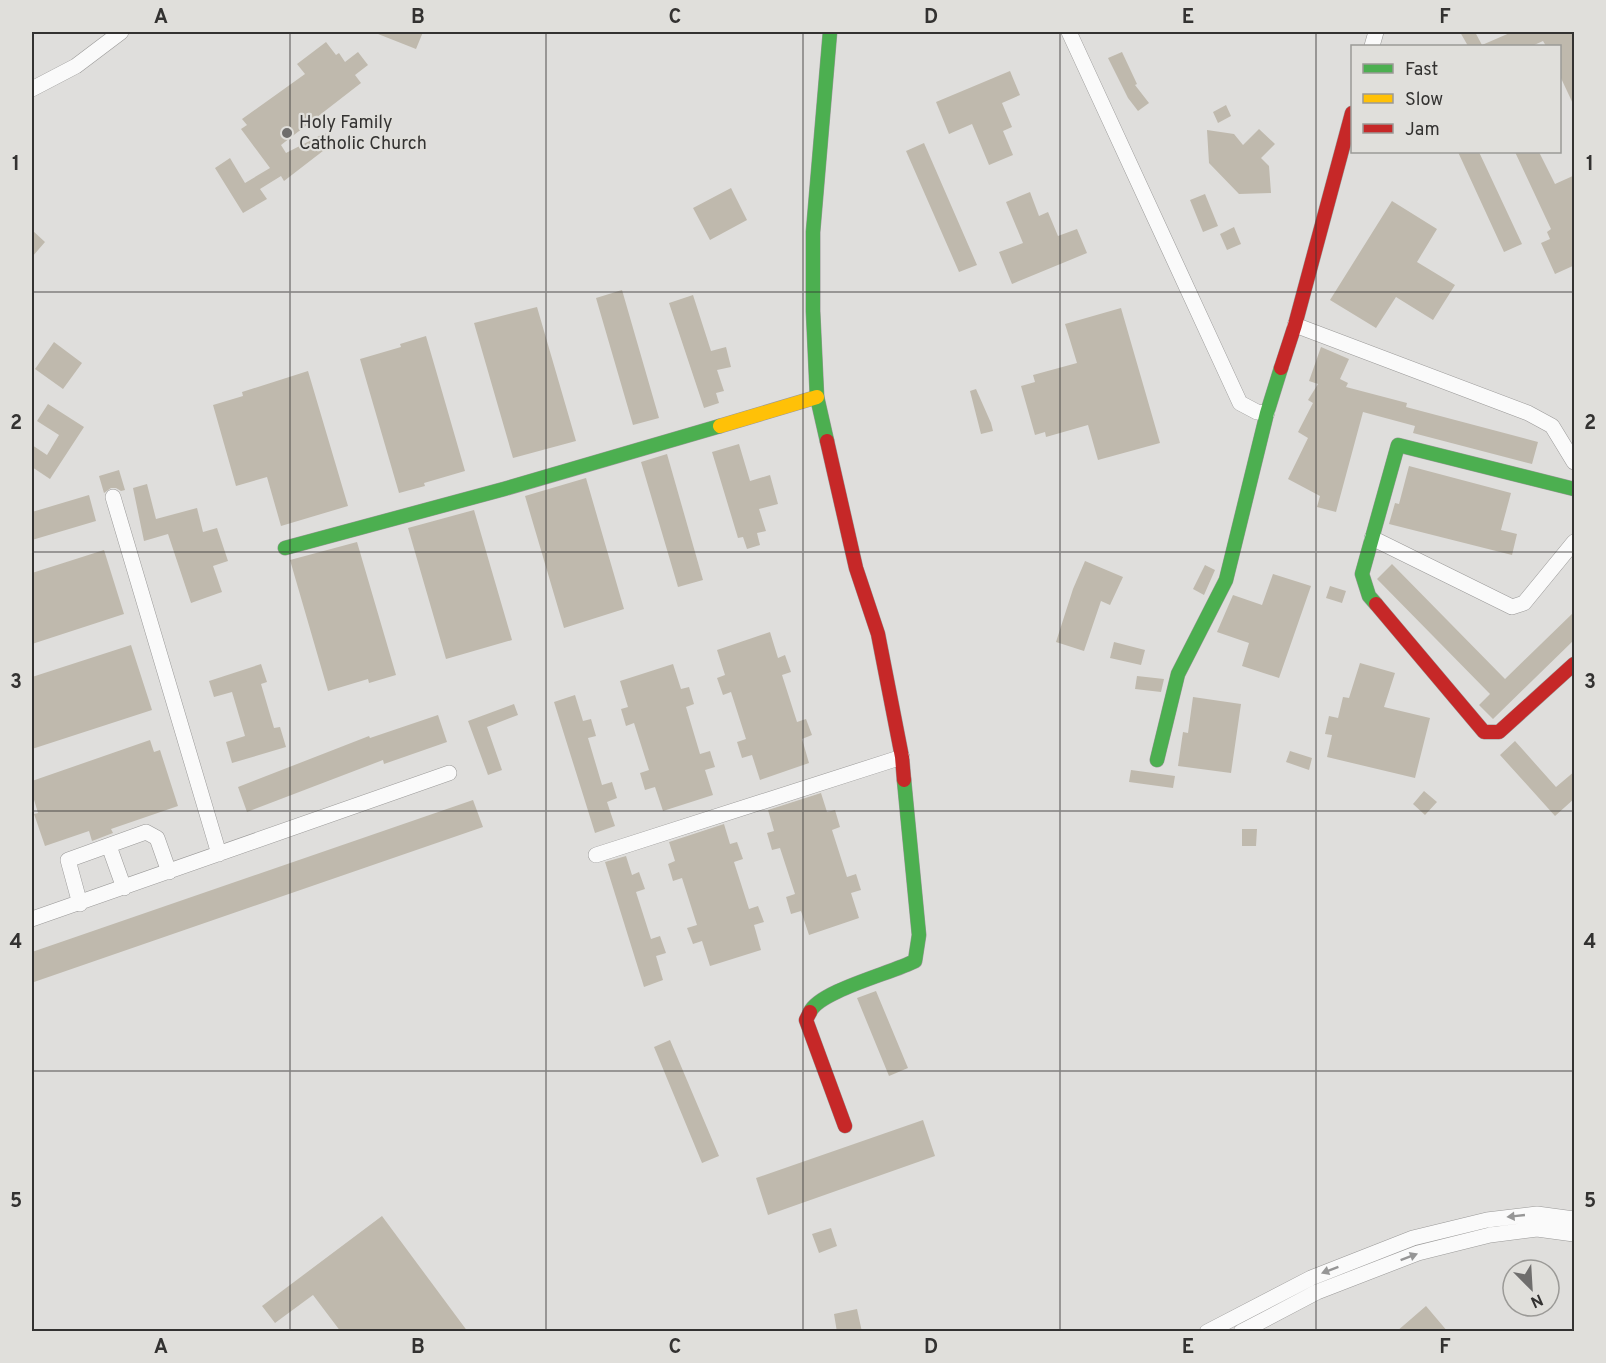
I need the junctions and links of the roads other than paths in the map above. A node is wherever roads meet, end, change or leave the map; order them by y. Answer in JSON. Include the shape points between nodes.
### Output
{"nodes":[{"id":1,"x":121,"y":32,"type":"edge"},
{"id":2,"x":830,"y":32,"type":"edge"},
{"id":3,"x":1070,"y":32,"type":"edge"},
{"id":4,"x":32,"y":89,"type":"edge"},
{"id":5,"x":1351,"y":120,"type":"edge"},
{"id":6,"x":1295,"y":325,"type":"junction"},
{"id":7,"x":817,"y":397,"type":"junction"},
{"id":8,"x":1268,"y":413,"type":"junction"},
{"id":9,"x":1575,"y":462,"type":"edge"},
{"id":10,"x":1575,"y":489,"type":"edge"},
{"id":11,"x":113,"y":497,"type":"dead end"},
{"id":12,"x":1372,"y":538,"type":"junction"},
{"id":13,"x":1575,"y":542,"type":"edge"},
{"id":14,"x":285,"y":548,"type":"dead end"},
{"id":15,"x":1575,"y":664,"type":"edge"},
{"id":16,"x":902,"y":757,"type":"junction"},
{"id":17,"x":1157,"y":760,"type":"dead end"},
{"id":18,"x":449,"y":773,"type":"dead end"},
{"id":19,"x":109,"y":846,"type":"junction"},
{"id":20,"x":219,"y":854,"type":"junction"},
{"id":21,"x":596,"y":855,"type":"dead end"},
{"id":22,"x":169,"y":872,"type":"junction"},
{"id":23,"x":124,"y":888,"type":"junction"},
{"id":24,"x":80,"y":904,"type":"junction"},
{"id":25,"x":32,"y":919,"type":"edge"},
{"id":26,"x":845,"y":1126,"type":"dead end"},
{"id":27,"x":1575,"y":1219,"type":"edge"},
{"id":28,"x":1575,"y":1234,"type":"edge"},
{"id":29,"x":1207,"y":1332,"type":"edge"},
{"id":30,"x":1241,"y":1332,"type":"edge"}],
"edges":[{"from":1,"to":4,"type":"street","via":[[76,66]]},
{"from":2,"to":7,"type":"street","via":[[813,232]]},
{"from":3,"to":8,"type":"street","via":[[1240,403]]},
{"from":5,"to":6,"type":"street"},
{"from":6,"to":8,"type":"street"},
{"from":6,"to":9,"type":"street","via":[[1528,413],[1552,426]]},
{"from":7,"to":14,"type":"street","via":[[504,489]]},
{"from":7,"to":16,"type":"street","via":[[856,568],[878,634]]},
{"from":8,"to":17,"type":"street","via":[[1226,580],[1178,674]]},
{"from":10,"to":12,"type":"street","via":[[1398,445]]},
{"from":11,"to":20,"type":"street"},
{"from":12,"to":13,"type":"street","via":[[1512,607],[1524,603]]},
{"from":12,"to":15,"type":"street","via":[[1362,574],[1369,596],[1484,732],[1499,732]]},
{"from":16,"to":21,"type":"street"},
{"from":16,"to":26,"type":"street","via":[[919,935],[915,961],[829,994],[812,1006],[807,1020]]},
{"from":18,"to":20,"type":"street"},
{"from":19,"to":22,"type":"street","via":[[146,832],[157,838]]},
{"from":19,"to":23,"type":"street"},
{"from":19,"to":24,"type":"street","via":[[68,860]]},
{"from":20,"to":22,"type":"street"},
{"from":22,"to":23,"type":"street"},
{"from":23,"to":24,"type":"street"},
{"from":24,"to":25,"type":"street"},
{"from":27,"to":29,"type":"street","one_way":true,"via":[[1537,1214],[1487,1220],[1413,1239],[1311,1278]]},
{"from":30,"to":28,"type":"street","one_way":true,"via":[[1317,1292],[1418,1253],[1490,1235],[1537,1229]]}]}
